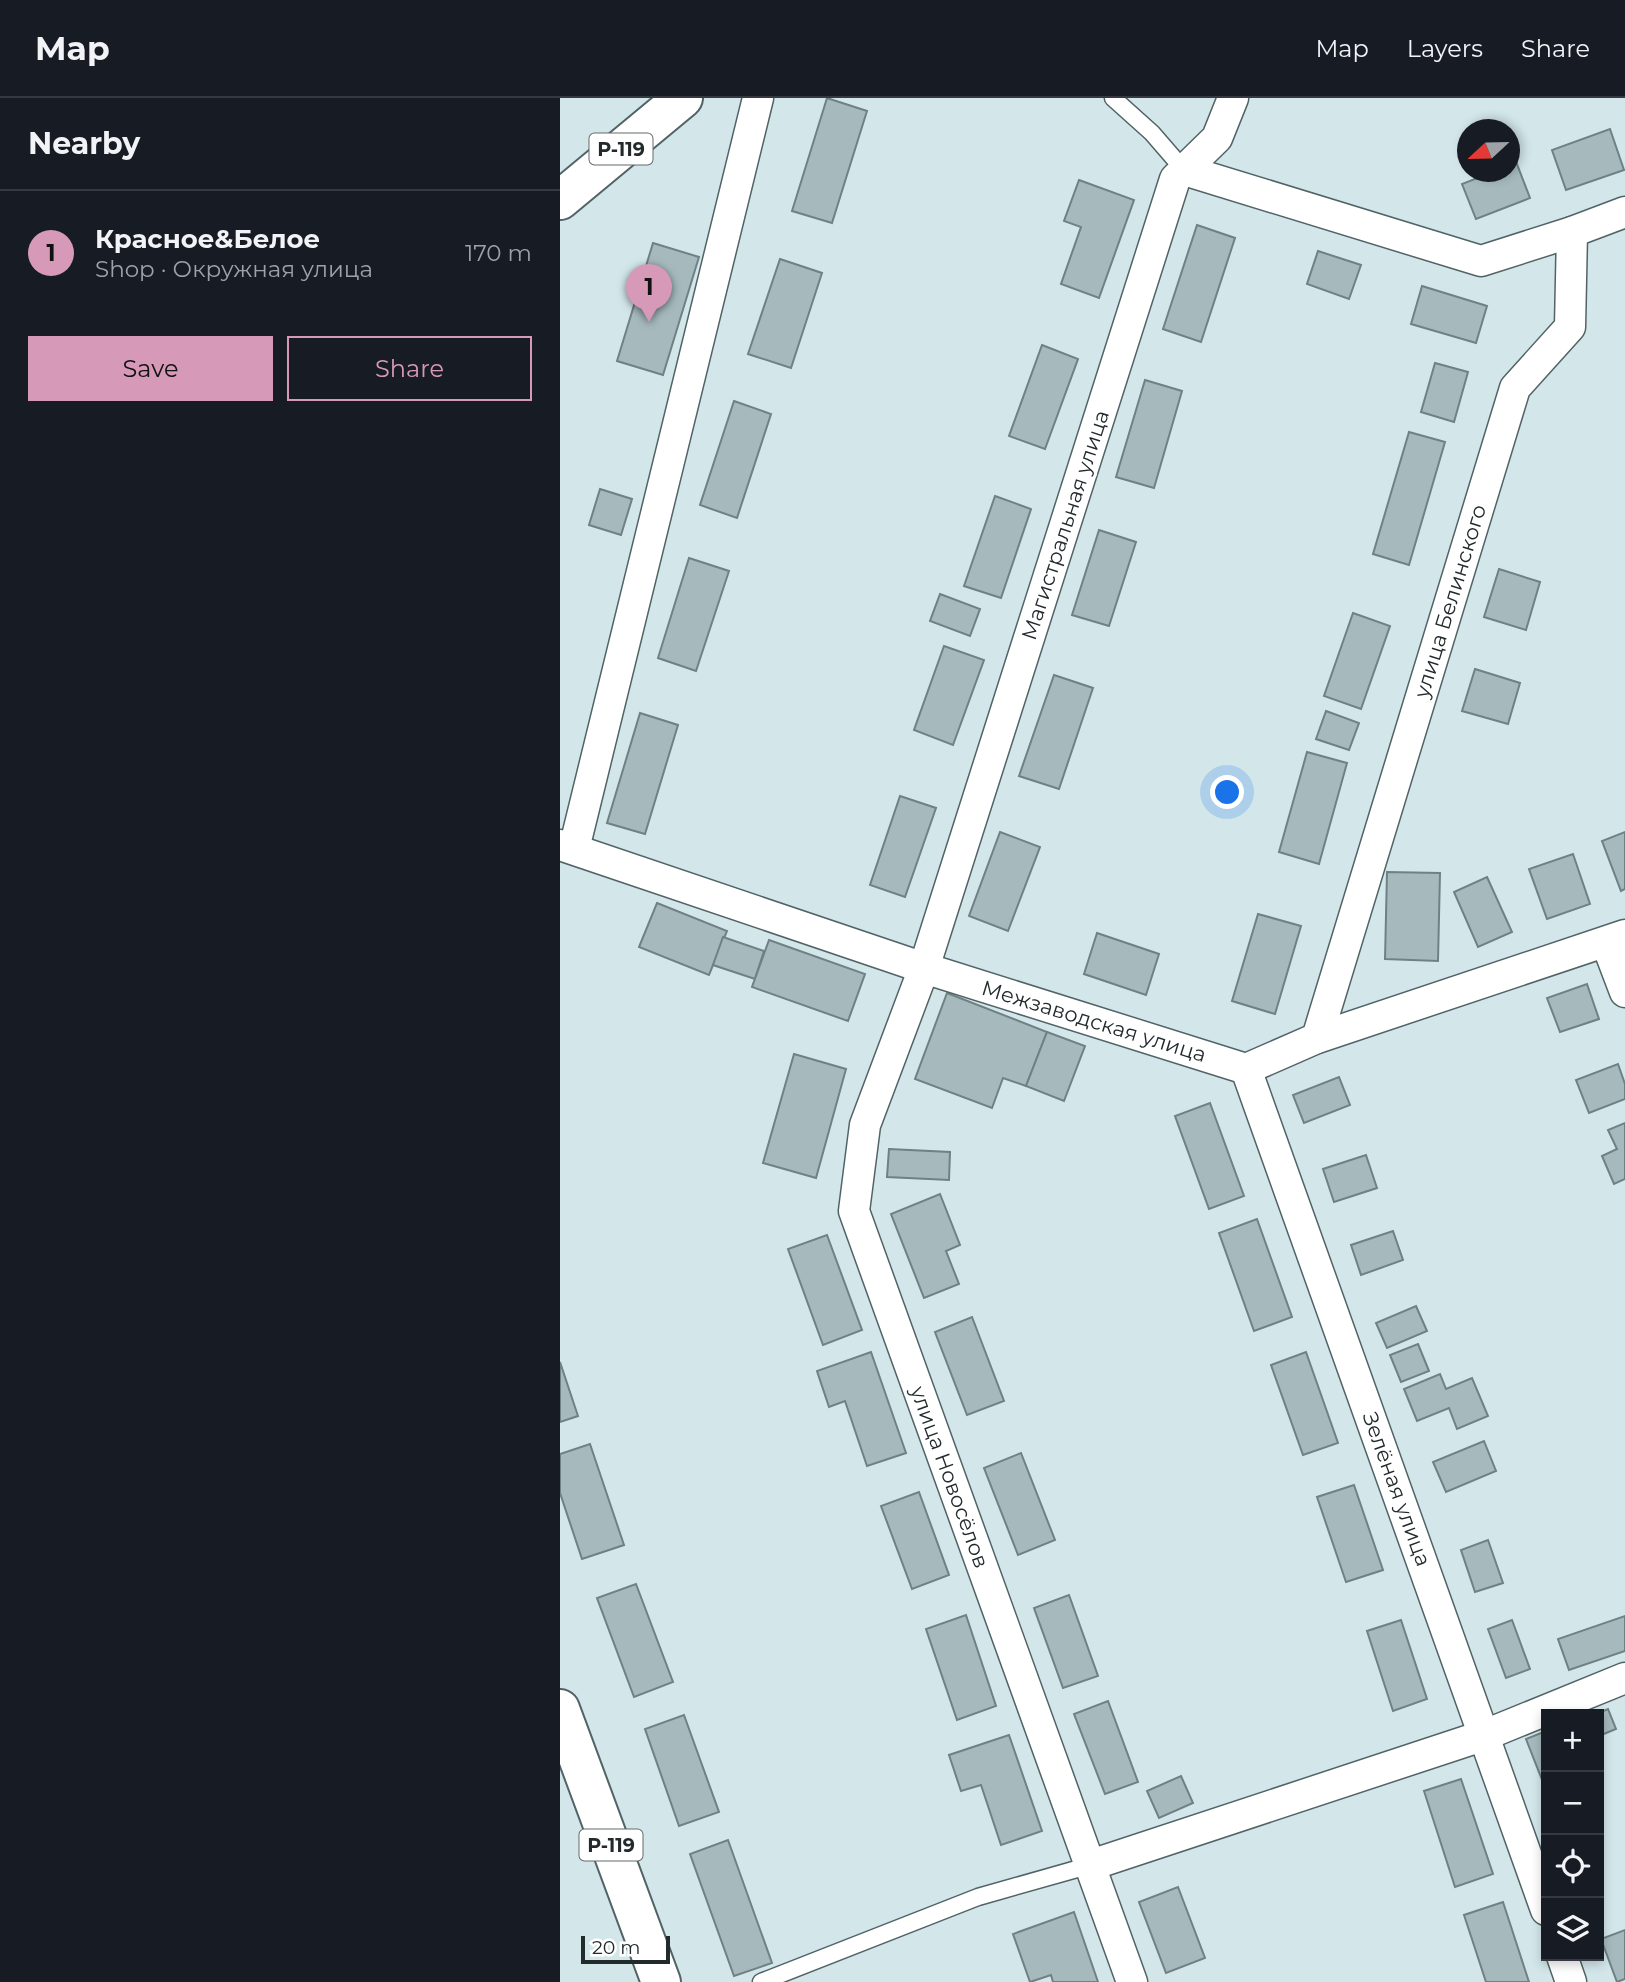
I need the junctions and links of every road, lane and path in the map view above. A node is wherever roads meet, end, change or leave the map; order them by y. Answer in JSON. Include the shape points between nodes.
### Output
{"nodes":[{"id":1,"x":683,"y":98,"type":"edge"},
{"id":2,"x":758,"y":98,"type":"edge"},
{"id":3,"x":1113,"y":98,"type":"edge"},
{"id":4,"x":1233,"y":98,"type":"edge"},
{"id":5,"x":1184,"y":170,"type":"junction"},
{"id":6,"x":560,"y":200,"type":"edge"},
{"id":7,"x":1625,"y":212,"type":"edge"},
{"id":8,"x":1572,"y":232,"type":"junction"},
{"id":9,"x":567,"y":847,"type":"edge"},
{"id":10,"x":1616,"y":938,"type":"edge"},
{"id":11,"x":924,"y":968,"type":"junction"},
{"id":12,"x":1625,"y":992,"type":"edge"},
{"id":13,"x":1317,"y":1038,"type":"junction"},
{"id":14,"x":1247,"y":1069,"type":"junction"},
{"id":15,"x":1625,"y":1678,"type":"edge"},
{"id":16,"x":560,"y":1709,"type":"edge"},
{"id":17,"x":1486,"y":1735,"type":"junction"},
{"id":18,"x":1091,"y":1865,"type":"junction"},
{"id":19,"x":1542,"y":1898,"type":"edge"},
{"id":20,"x":1564,"y":1961,"type":"edge"},
{"id":21,"x":661,"y":1982,"type":"edge"},
{"id":22,"x":761,"y":1982,"type":"edge"},
{"id":23,"x":1132,"y":1982,"type":"edge"},
{"id":24,"x":1571,"y":1982,"type":"edge"}],
"edges":[{"from":1,"to":6,"type":"highway","number":"Р-119"},
{"from":2,"to":9,"type":"street"},
{"from":3,"to":5,"type":"lane"},
{"from":4,"to":5,"type":"street","name":"Магистральная улица","via":[[1217,138]]},
{"from":5,"to":8,"type":"street","via":[[1481,261]]},
{"from":5,"to":11,"type":"street","name":"Магистральная улица","via":[[1175,179]]},
{"from":7,"to":8,"type":"street"},
{"from":8,"to":13,"type":"street","name":"улица Белинского","via":[[1570,327],[1515,388]]},
{"from":9,"to":11,"type":"street","name":"Межзаводская улица"},
{"from":10,"to":12,"type":"street"},
{"from":10,"to":13,"type":"street"},
{"from":11,"to":14,"type":"street","name":"Межзаводская улица"},
{"from":11,"to":18,"type":"street","name":"улица Новосёлов","via":[[865,1125],[854,1211]]},
{"from":13,"to":14,"type":"street"},
{"from":14,"to":17,"type":"street","name":"Зелёная улица"},
{"from":15,"to":17,"type":"street"},
{"from":16,"to":21,"type":"highway","number":"Р-119"},
{"from":17,"to":18,"type":"street"},
{"from":17,"to":19,"type":"street","name":"Зелёная улица"},
{"from":18,"to":22,"type":"lane","via":[[978,1896]]},
{"from":18,"to":23,"type":"street","name":"улица Новосёлов"},
{"from":20,"to":24,"type":"street"}]}
